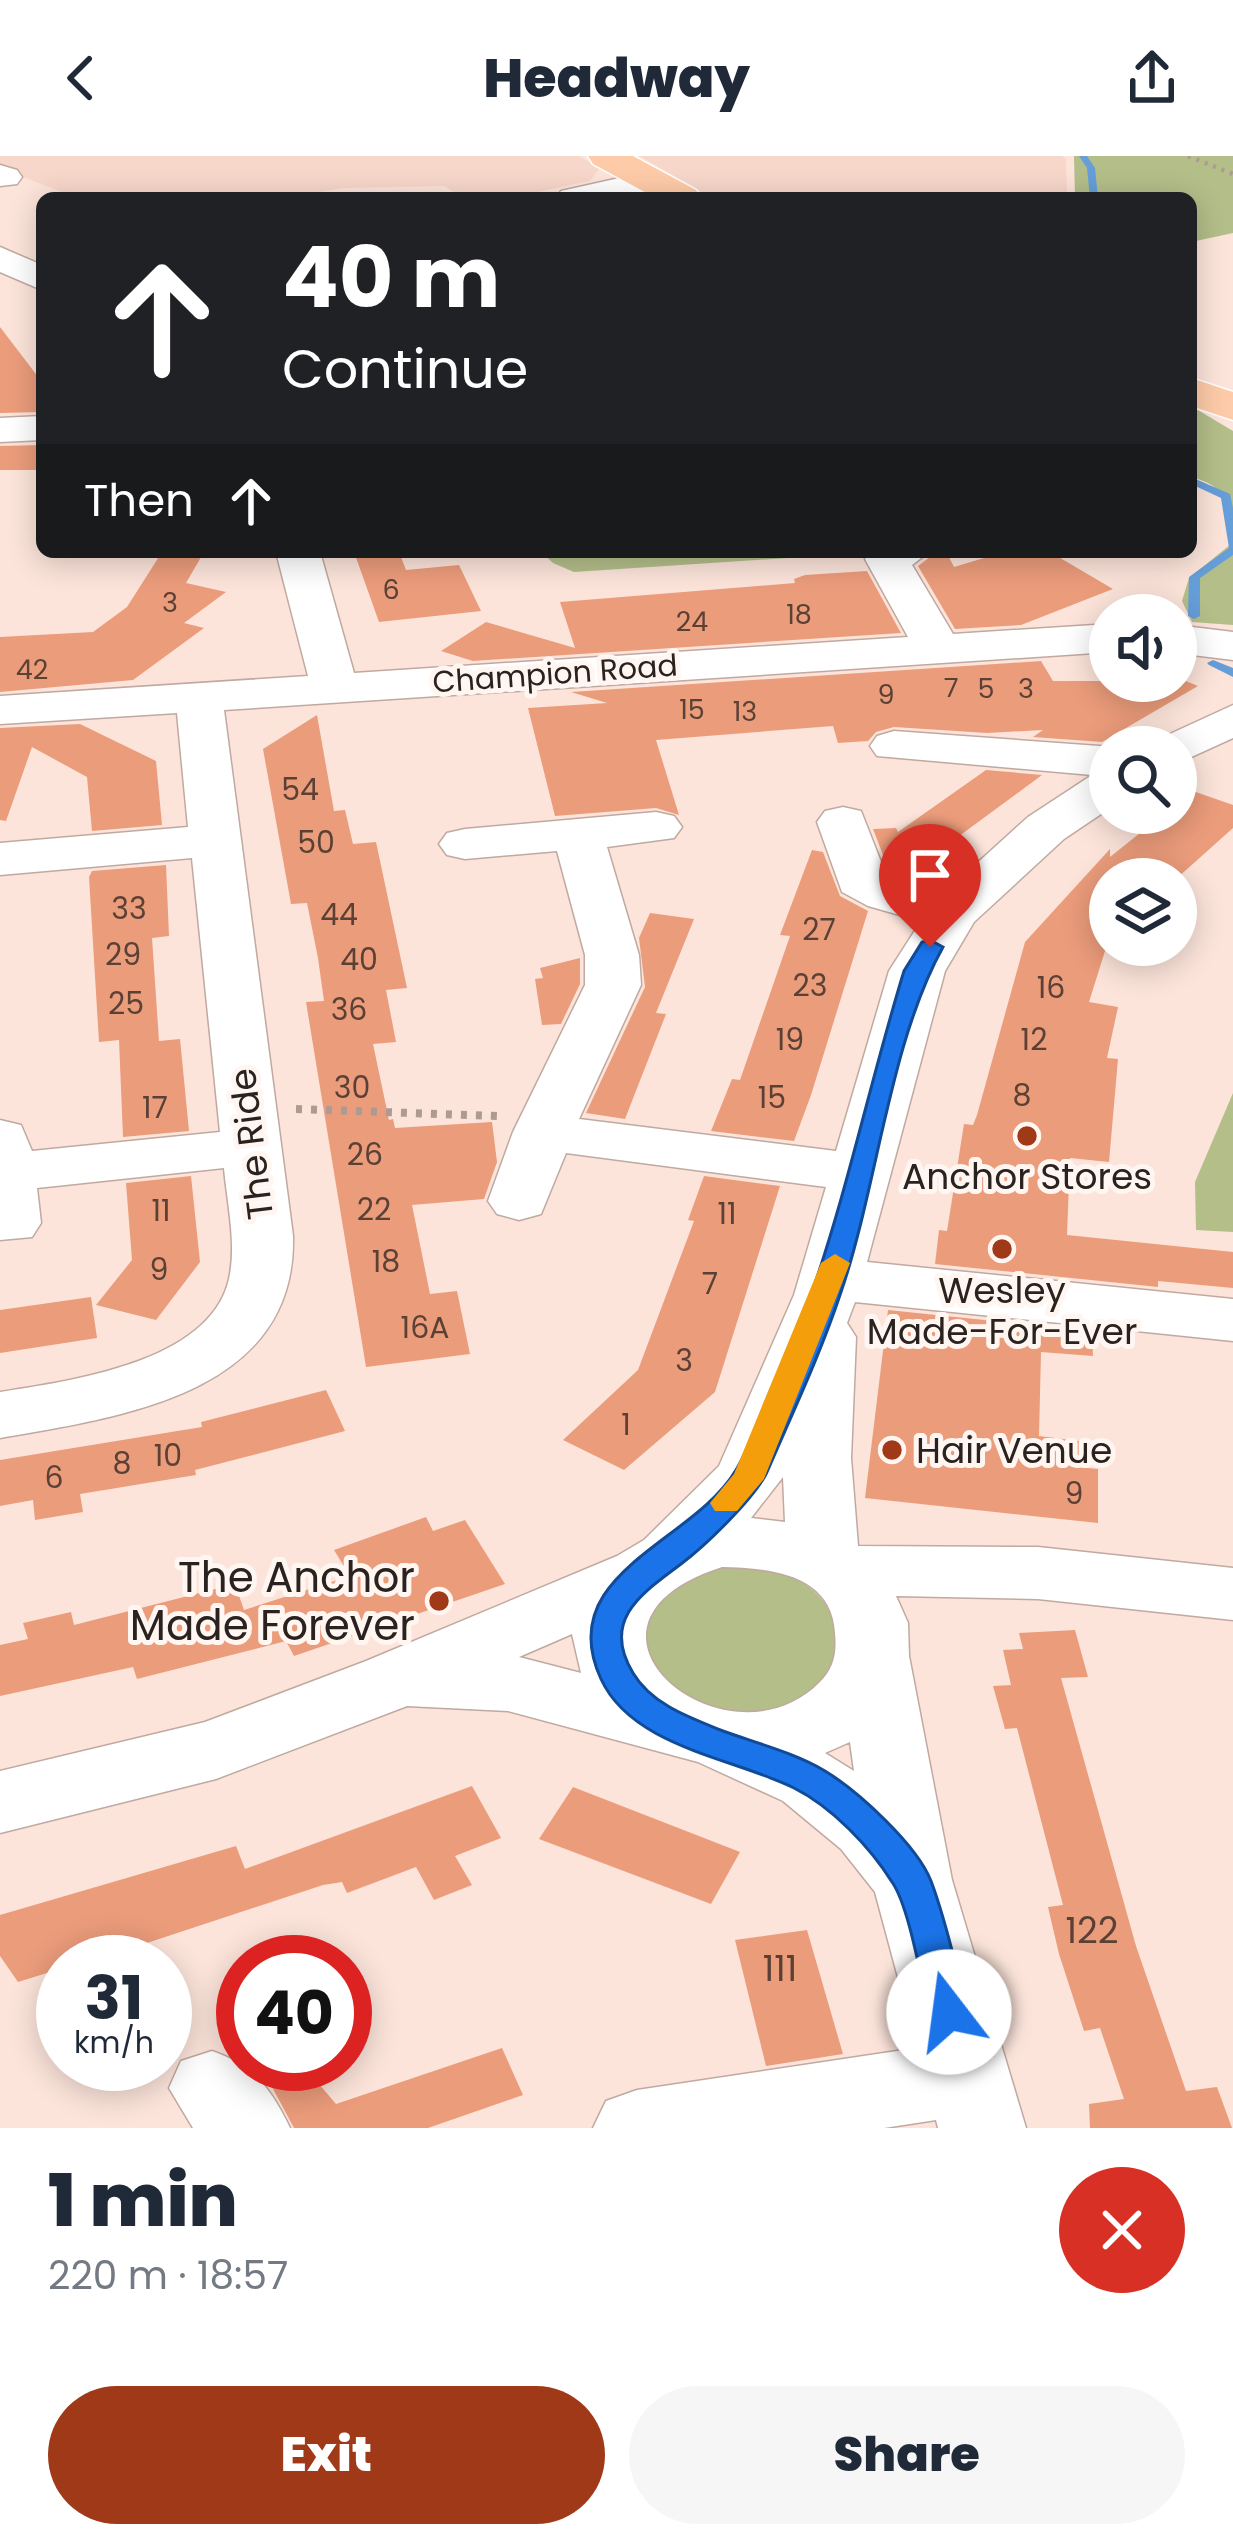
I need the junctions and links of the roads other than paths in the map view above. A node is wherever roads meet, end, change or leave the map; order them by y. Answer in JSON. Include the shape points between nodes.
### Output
{"nodes":[{"id":1,"x":606,"y":156,"type":"edge"},
{"id":2,"x":667,"y":189,"type":"edge"},
{"id":3,"x":636,"y":192,"type":"edge"},
{"id":4,"x":3,"y":262,"type":"edge"},
{"id":5,"x":36,"y":276,"type":"edge"},
{"id":6,"x":1197,"y":394,"type":"edge"},
{"id":7,"x":1233,"y":407,"type":"edge"},
{"id":8,"x":36,"y":428,"type":"edge"},
{"id":9,"x":0,"y":430,"type":"edge"},
{"id":10,"x":302,"y":558,"type":"edge"},
{"id":11,"x":890,"y":558,"type":"edge"},
{"id":12,"x":1089,"y":639,"type":"edge"},
{"id":13,"x":1197,"y":642,"type":"edge"},
{"id":14,"x":1233,"y":646,"type":"edge"},
{"id":15,"x":937,"y":647,"type":"junction"},
{"id":16,"x":335,"y":690,"type":"junction"},
{"id":17,"x":199,"y":700,"type":"junction"},
{"id":18,"x":0,"y":710,"type":"edge"},
{"id":19,"x":1233,"y":719,"type":"edge"},
{"id":20,"x":1197,"y":738,"type":"edge"},
{"id":21,"x":894,"y":746,"type":"dead end"},
{"id":22,"x":1089,"y":760,"type":"edge"},
{"id":23,"x":1089,"y":798,"type":"edge"},
{"id":24,"x":843,"y":822,"type":"dead end"},
{"id":25,"x":656,"y":827,"type":"dead end"},
{"id":26,"x":578,"y":834,"type":"junction"},
{"id":27,"x":218,"y":840,"type":"junction"},
{"id":28,"x":465,"y":844,"type":"dead end"},
{"id":29,"x":0,"y":859,"type":"edge"},
{"id":30,"x":953,"y":913,"type":"junction"},
{"id":31,"x":546,"y":1125,"type":"junction"},
{"id":32,"x":249,"y":1127,"type":"junction"},
{"id":33,"x":861,"y":1173,"type":"junction"},
{"id":34,"x":4,"y":1178,"type":"edge"},
{"id":35,"x":519,"y":1201,"type":"dead end"},
{"id":36,"x":828,"y":1287,"type":"junction"},
{"id":37,"x":1233,"y":1320,"type":"edge"},
{"id":38,"x":0,"y":1415,"type":"edge"},
{"id":39,"x":654,"y":1565,"type":"junction"},
{"id":40,"x":832,"y":1566,"type":"junction"},
{"id":41,"x":1070,"y":1574,"type":"junction"},
{"id":42,"x":1231,"y":1610,"type":"edge"},
{"id":43,"x":874,"y":1652,"type":"junction"},
{"id":44,"x":393,"y":1681,"type":"junction"},
{"id":45,"x":689,"y":1731,"type":"junction"},
{"id":46,"x":0,"y":1802,"type":"edge"},
{"id":47,"x":912,"y":1880,"type":"junction"},
{"id":48,"x":974,"y":2103,"type":"edge"},
{"id":49,"x":637,"y":2128,"type":"edge"}],
"edges":[{"from":1,"to":2,"type":"main road"},
{"from":2,"to":3,"type":"street"},
{"from":4,"to":5,"type":"street"},
{"from":6,"to":7,"type":"main road"},
{"from":8,"to":9,"type":"street"},
{"from":10,"to":16,"type":"street"},
{"from":11,"to":15,"type":"street"},
{"from":12,"to":15,"type":"street","name":"Champion Road"},
{"from":13,"to":14,"type":"street"},
{"from":15,"to":16,"type":"street","name":"Champion Road"},
{"from":16,"to":17,"type":"street","name":"Champion Road"},
{"from":17,"to":18,"type":"street","name":"Champion Road"},
{"from":17,"to":27,"type":"street","name":"The Ride"},
{"from":19,"to":20,"type":"street"},
{"from":21,"to":22,"type":"street"},
{"from":23,"to":30,"type":"street"},
{"from":24,"to":30,"type":"street","via":[[861,881]]},
{"from":25,"to":26,"type":"street"},
{"from":26,"to":28,"type":"street"},
{"from":26,"to":31,"type":"street","via":[[614,985]]},
{"from":27,"to":29,"type":"street"},
{"from":27,"to":32,"type":"street","name":"The Ride"},
{"from":30,"to":33,"type":"street","via":[[917,971]]},
{"from":31,"to":33,"type":"street"},
{"from":31,"to":35,"type":"street"},
{"from":32,"to":34,"type":"street"},
{"from":32,"to":38,"type":"street","name":"The Ride","via":[[262,1237],[260,1284],[242,1318],[212,1352],[110,1396]]},
{"from":33,"to":36,"type":"street"},
{"from":36,"to":37,"type":"street"},
{"from":36,"to":39,"type":"street","via":[[748,1479]]},
{"from":36,"to":40,"type":"street","via":[[818,1458]]},
{"from":39,"to":40,"type":"street","via":[[707,1544],[747,1542]]},
{"from":39,"to":44,"type":"street"},
{"from":39,"to":45,"type":"street","via":[[617,1598],[608,1652],[628,1691]]},
{"from":40,"to":41,"type":"street"},
{"from":40,"to":43,"type":"street","via":[[868,1613]]},
{"from":41,"to":42,"type":"street"},
{"from":41,"to":43,"type":"street","via":[[924,1600],[890,1620]]},
{"from":43,"to":45,"type":"street","via":[[864,1686],[818,1725],[784,1737]]},
{"from":43,"to":47,"type":"street"},
{"from":44,"to":45,"type":"street","via":[[508,1683]]},
{"from":44,"to":46,"type":"street","via":[[216,1749]]},
{"from":45,"to":47,"type":"street","via":[[811,1780],[869,1827]]},
{"from":47,"to":48,"type":"street"},
{"from":48,"to":49,"type":"street"}]}
